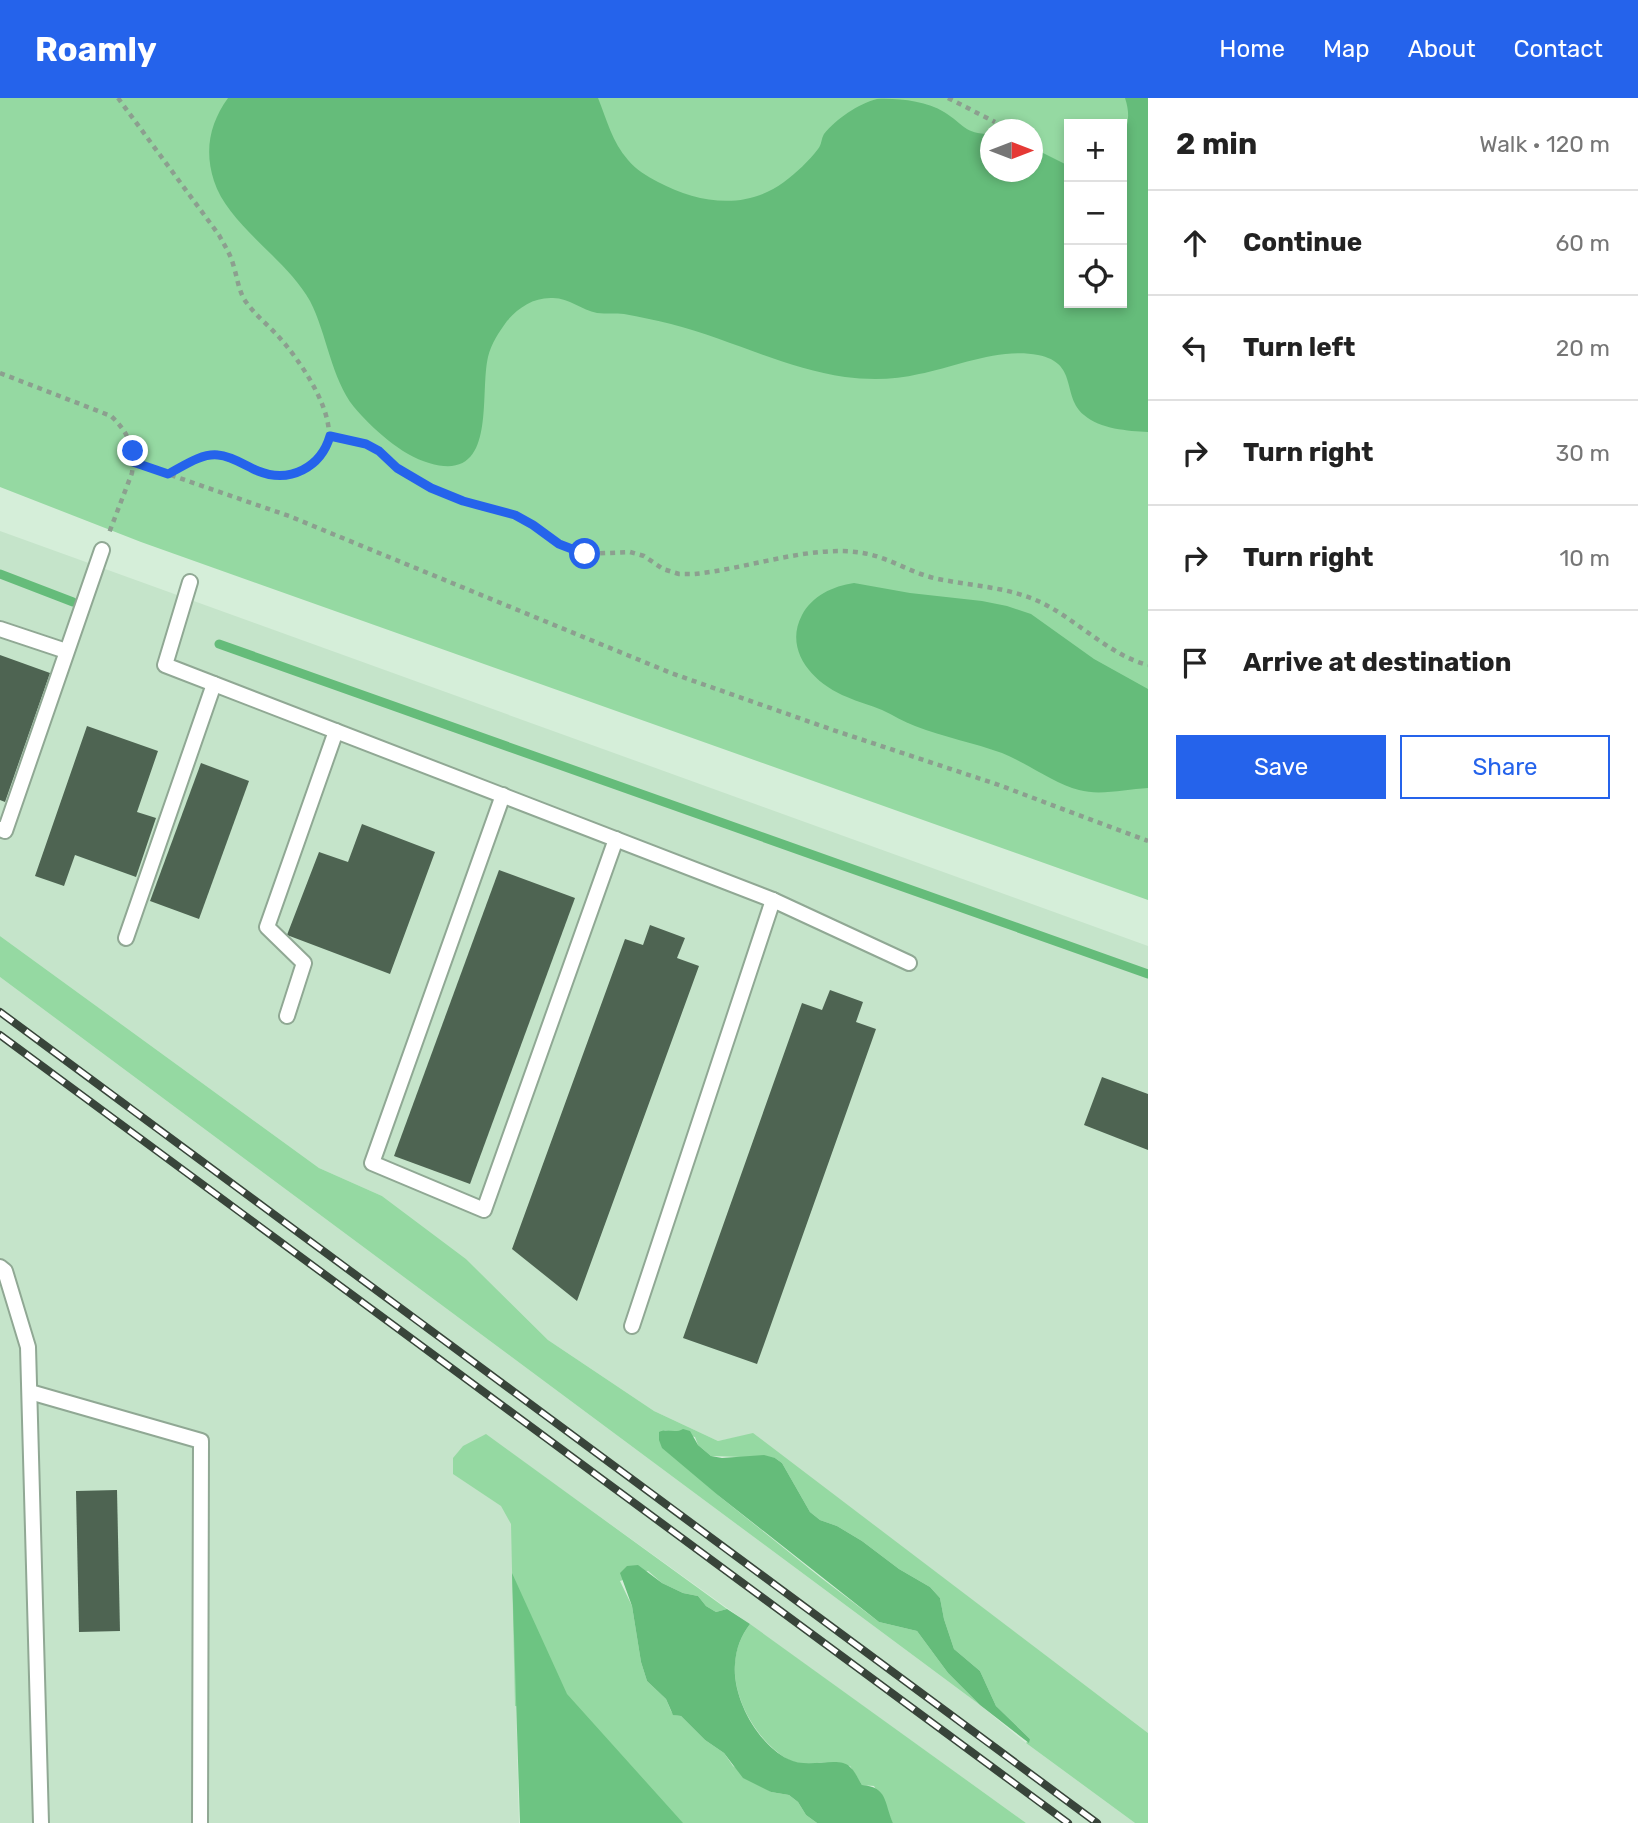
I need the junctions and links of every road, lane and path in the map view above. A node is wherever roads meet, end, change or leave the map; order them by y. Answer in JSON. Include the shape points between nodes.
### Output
{"nodes":[{"id":1,"x":118,"y":98,"type":"edge"},
{"id":2,"x":948,"y":98,"type":"edge"},
{"id":3,"x":989,"y":119,"type":"edge"},
{"id":4,"x":0,"y":373,"type":"edge"},
{"id":5,"x":330,"y":436,"type":"junction"},
{"id":6,"x":133,"y":462,"type":"junction"},
{"id":7,"x":168,"y":474,"type":"junction"},
{"id":8,"x":102,"y":550,"type":"joint"},
{"id":9,"x":190,"y":582,"type":"dead end"},
{"id":10,"x":0,"y":629,"type":"edge"},
{"id":11,"x":66,"y":651,"type":"junction"},
{"id":12,"x":1148,"y":665,"type":"edge"},
{"id":13,"x":214,"y":684,"type":"junction"},
{"id":14,"x":336,"y":731,"type":"junction"},
{"id":15,"x":503,"y":796,"type":"junction"},
{"id":16,"x":0,"y":829,"type":"edge"},
{"id":17,"x":616,"y":839,"type":"junction"},
{"id":18,"x":1148,"y":841,"type":"edge"},
{"id":19,"x":773,"y":900,"type":"junction"},
{"id":20,"x":126,"y":938,"type":"dead end"},
{"id":21,"x":909,"y":963,"type":"dead end"},
{"id":22,"x":287,"y":1016,"type":"dead end"},
{"id":23,"x":0,"y":1267,"type":"edge"},
{"id":24,"x":632,"y":1326,"type":"dead end"},
{"id":25,"x":30,"y":1392,"type":"junction"},
{"id":26,"x":41,"y":1823,"type":"edge"},
{"id":27,"x":200,"y":1823,"type":"edge"}],
"edges":[{"from":1,"to":5,"type":"path","via":[[219,235],[244,299],[295,356],[323,407]]},
{"from":2,"to":3,"type":"path"},
{"from":4,"to":6,"type":"path","via":[[111,416],[130,439]]},
{"from":5,"to":7,"type":"path","via":[[319,460],[290,475],[261,473],[219,455]]},
{"from":5,"to":12,"type":"path","via":[[366,444],[431,488],[515,515],[573,551],[630,552],[679,574],[795,556],[862,552],[932,577],[1022,594]]},
{"from":6,"to":7,"type":"path"},
{"from":6,"to":8,"type":"path"},
{"from":7,"to":18,"type":"path","via":[[289,516],[671,673],[996,783]]},
{"from":8,"to":11,"type":"lane"},
{"from":9,"to":13,"type":"lane","via":[[165,665]]},
{"from":10,"to":11,"type":"lane"},
{"from":11,"to":16,"type":"lane","via":[[5,831]]},
{"from":13,"to":14,"type":"lane"},
{"from":13,"to":20,"type":"lane"},
{"from":14,"to":15,"type":"lane"},
{"from":14,"to":22,"type":"lane","via":[[267,927],[304,963]]},
{"from":15,"to":17,"type":"lane"},
{"from":15,"to":17,"type":"lane","via":[[372,1163],[484,1210]]},
{"from":17,"to":19,"type":"lane"},
{"from":19,"to":21,"type":"lane"},
{"from":19,"to":24,"type":"lane"},
{"from":23,"to":25,"type":"lane","via":[[28,1347]]},
{"from":25,"to":26,"type":"lane"},
{"from":25,"to":27,"type":"lane","via":[[201,1441]]}]}
